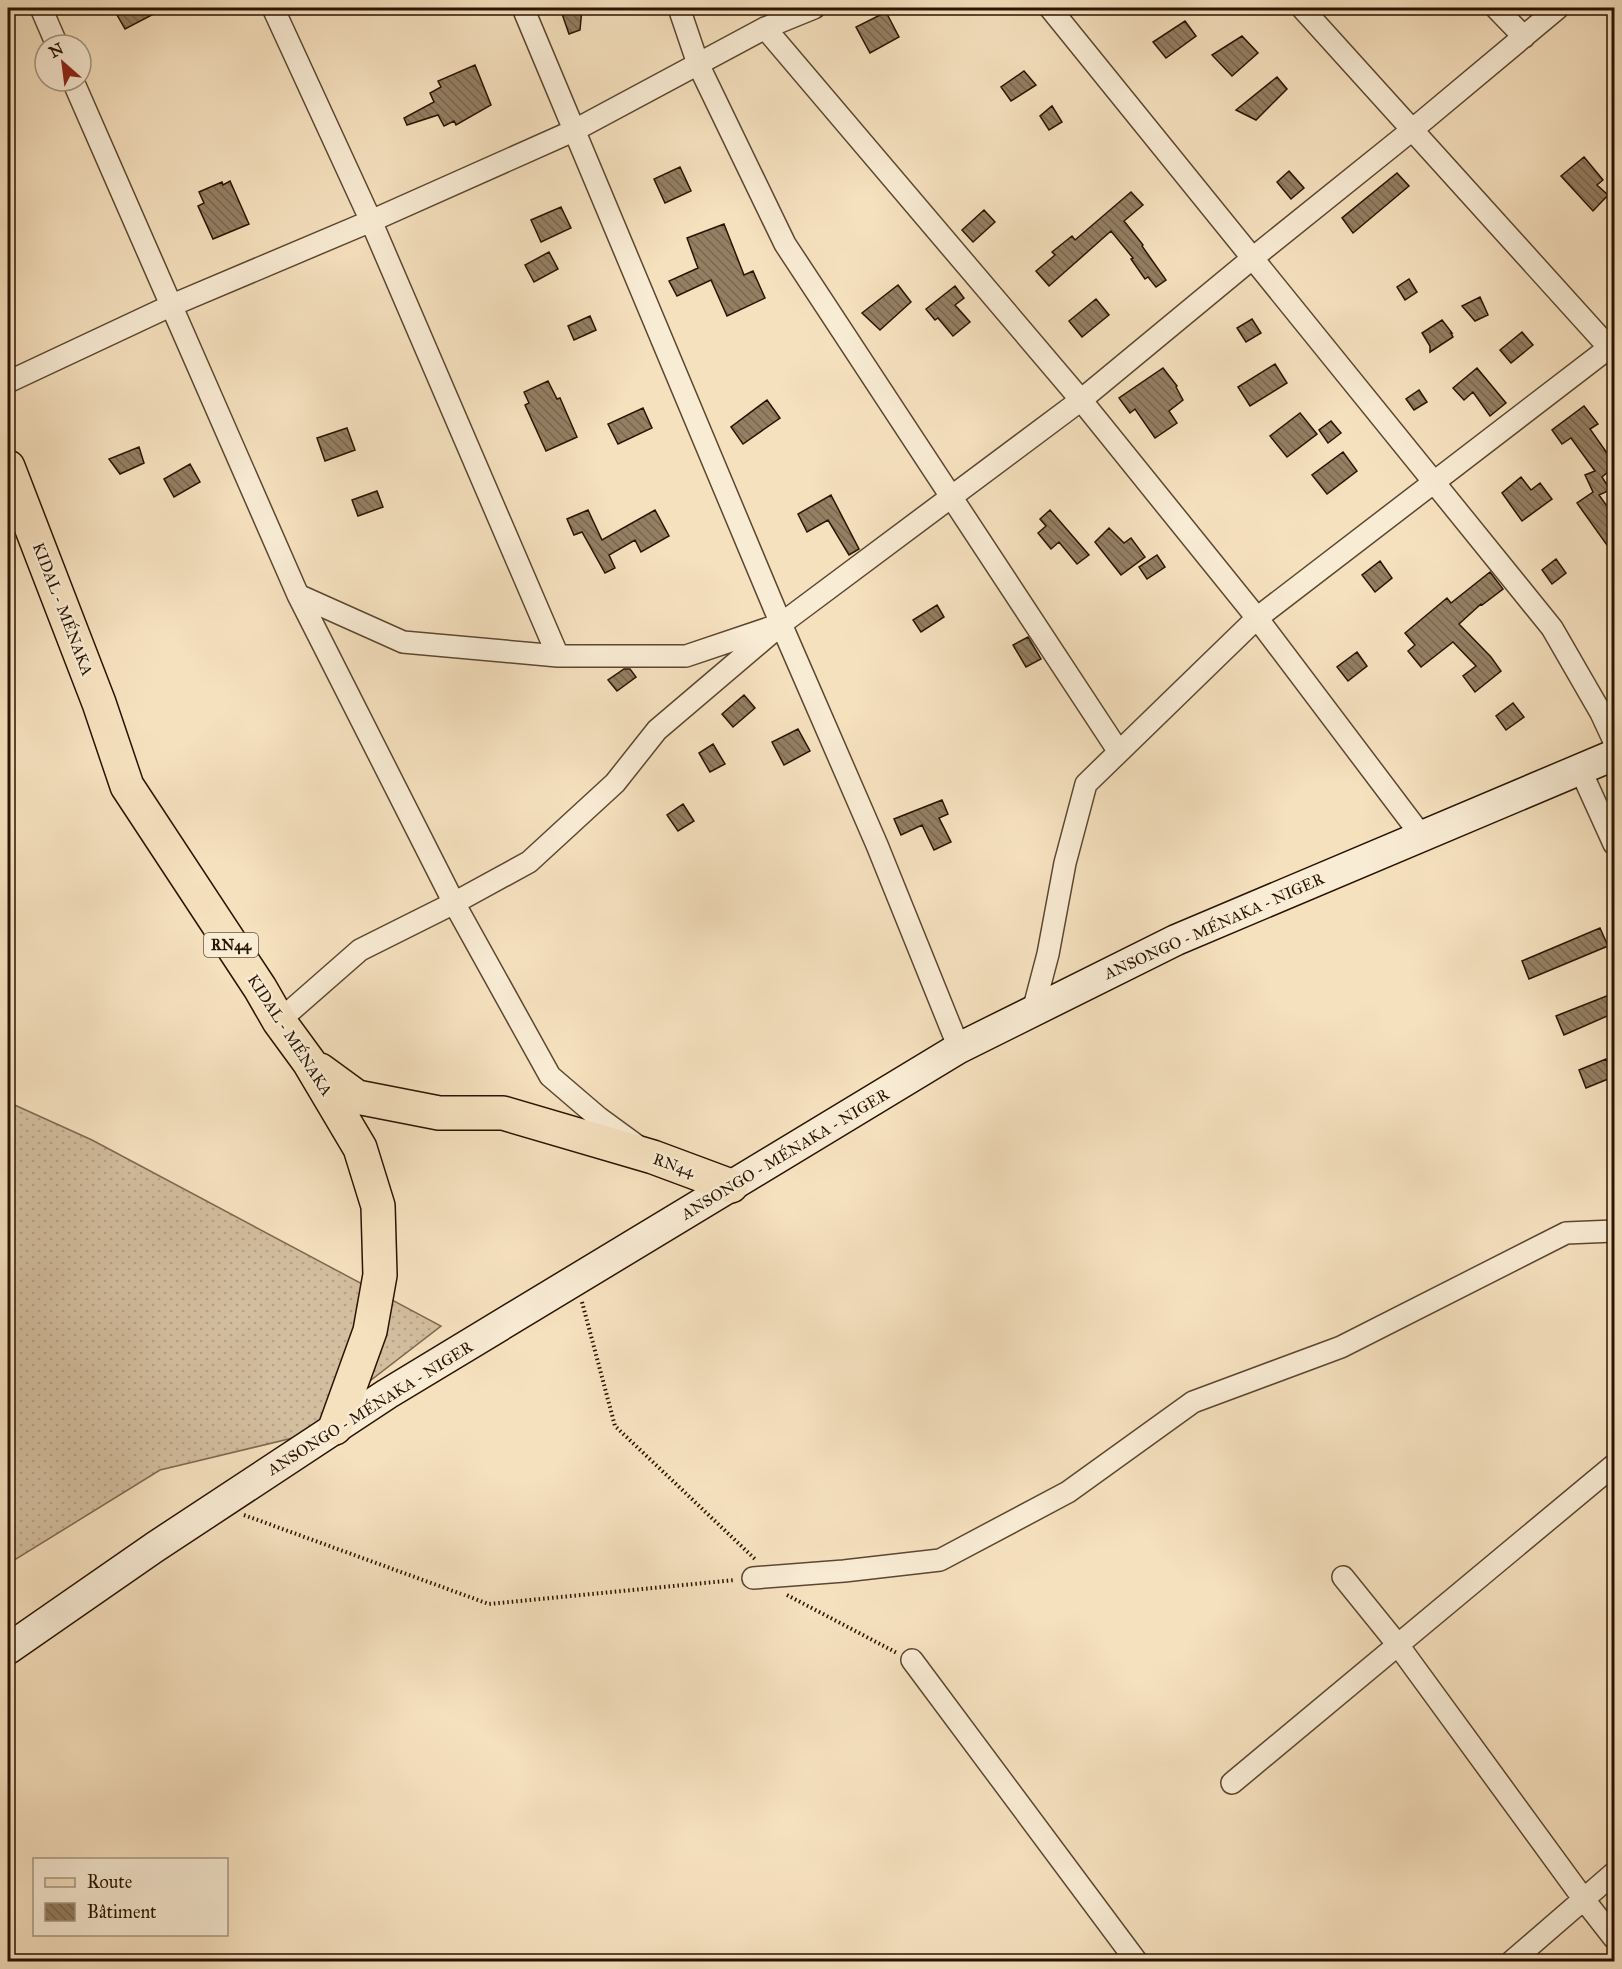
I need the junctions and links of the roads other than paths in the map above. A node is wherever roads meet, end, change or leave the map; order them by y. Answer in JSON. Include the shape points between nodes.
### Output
{"nodes":[{"id":1,"x":41,"y":8,"type":"edge"},
{"id":2,"x":273,"y":8,"type":"edge"},
{"id":3,"x":523,"y":8,"type":"edge"},
{"id":4,"x":680,"y":8,"type":"edge"},
{"id":5,"x":814,"y":8,"type":"edge"},
{"id":6,"x":1050,"y":8,"type":"edge"},
{"id":7,"x":1302,"y":8,"type":"edge"},
{"id":8,"x":1496,"y":8,"type":"edge"},
{"id":9,"x":1558,"y":8,"type":"edge"},
{"id":10,"x":765,"y":28,"type":"junction"},
{"id":11,"x":52,"y":33,"type":"edge"},
{"id":12,"x":1524,"y":37,"type":"junction"},
{"id":13,"x":698,"y":64,"type":"junction"},
{"id":14,"x":78,"y":93,"type":"edge"},
{"id":15,"x":1412,"y":130,"type":"junction"},
{"id":16,"x":573,"y":131,"type":"junction"},
{"id":17,"x":372,"y":220,"type":"junction"},
{"id":18,"x":1254,"y":257,"type":"junction"},
{"id":19,"x":170,"y":306,"type":"junction"},
{"id":20,"x":1613,"y":348,"type":"edge"},
{"id":21,"x":8,"y":382,"type":"edge"},
{"id":22,"x":1081,"y":400,"type":"junction"},
{"id":23,"x":8,"y":467,"type":"edge"},
{"id":24,"x":1435,"y":483,"type":"junction"},
{"id":25,"x":952,"y":496,"type":"junction"},
{"id":26,"x":298,"y":595,"type":"junction"},
{"id":27,"x":1257,"y":618,"type":"junction"},
{"id":28,"x":781,"y":624,"type":"junction"},
{"id":29,"x":558,"y":656,"type":"junction"},
{"id":30,"x":1608,"y":707,"type":"edge"},
{"id":31,"x":1614,"y":741,"type":"edge"},
{"id":32,"x":1119,"y":752,"type":"junction"},
{"id":33,"x":1614,"y":755,"type":"edge"},
{"id":34,"x":1580,"y":769,"type":"junction"},
{"id":35,"x":1421,"y":835,"type":"junction"},
{"id":36,"x":1614,"y":844,"type":"edge"},
{"id":37,"x":454,"y":903,"type":"junction"},
{"id":38,"x":1033,"y":1011,"type":"junction"},
{"id":39,"x":279,"y":1021,"type":"junction"},
{"id":40,"x":959,"y":1048,"type":"junction"},
{"id":41,"x":309,"y":1062,"type":"junction"},
{"id":42,"x":653,"y":1157,"type":"junction"},
{"id":43,"x":731,"y":1186,"type":"junction"},
{"id":44,"x":1614,"y":1231,"type":"edge"},
{"id":45,"x":335,"y":1428,"type":"junction"},
{"id":46,"x":1614,"y":1465,"type":"edge"},
{"id":47,"x":1343,"y":1576,"type":"dead end"},
{"id":48,"x":763,"y":1577,"type":"road end"},
{"id":49,"x":1398,"y":1645,"type":"junction"},
{"id":50,"x":8,"y":1649,"type":"edge"},
{"id":51,"x":912,"y":1660,"type":"road end"},
{"id":52,"x":1232,"y":1783,"type":"dead end"},
{"id":53,"x":1614,"y":1873,"type":"edge"},
{"id":54,"x":1585,"y":1901,"type":"junction"},
{"id":55,"x":1614,"y":1938,"type":"edge"},
{"id":56,"x":1137,"y":1962,"type":"edge"},
{"id":57,"x":1511,"y":1962,"type":"edge"}],
"edges":[{"from":1,"to":11,"type":"street"},
{"from":2,"to":17,"type":"street"},
{"from":3,"to":16,"type":"street"},
{"from":4,"to":13,"type":"street"},
{"from":5,"to":10,"type":"street"},
{"from":6,"to":18,"type":"street"},
{"from":7,"to":15,"type":"street"},
{"from":8,"to":12,"type":"street"},
{"from":9,"to":12,"type":"street"},
{"from":10,"to":13,"type":"street"},
{"from":10,"to":22,"type":"street"},
{"from":12,"to":15,"type":"street"},
{"from":13,"to":16,"type":"street"},
{"from":13,"to":25,"type":"street","via":[[785,244]]},
{"from":14,"to":19,"type":"street"},
{"from":15,"to":18,"type":"street"},
{"from":15,"to":20,"type":"street"},
{"from":16,"to":17,"type":"street"},
{"from":16,"to":28,"type":"street"},
{"from":17,"to":19,"type":"street"},
{"from":17,"to":29,"type":"street"},
{"from":18,"to":22,"type":"street"},
{"from":18,"to":24,"type":"street"},
{"from":19,"to":21,"type":"street"},
{"from":19,"to":26,"type":"street"},
{"from":20,"to":24,"type":"street"},
{"from":22,"to":25,"type":"street"},
{"from":22,"to":27,"type":"street"},
{"from":23,"to":39,"type":"main road","name":"KIDAL - MÉNAKA","number":"RN44","via":[[127,786]]},
{"from":24,"to":27,"type":"street"},
{"from":24,"to":30,"type":"street","via":[[1552,628]]},
{"from":25,"to":28,"type":"street"},
{"from":25,"to":32,"type":"street"},
{"from":26,"to":29,"type":"street","via":[[403,642]]},
{"from":26,"to":37,"type":"street"},
{"from":27,"to":32,"type":"street"},
{"from":27,"to":35,"type":"street"},
{"from":28,"to":29,"type":"street","via":[[686,656]]},
{"from":28,"to":37,"type":"street","via":[[657,730],[615,783],[529,862]]},
{"from":28,"to":40,"type":"street","via":[[877,844]]},
{"from":30,"to":31,"type":"street"},
{"from":32,"to":38,"type":"street","via":[[1086,784]]},
{"from":33,"to":34,"type":"main road","name":"ANSONGO - MÉNAKA - NIGER"},
{"from":34,"to":35,"type":"main road","name":"ANSONGO - MÉNAKA - NIGER"},
{"from":34,"to":36,"type":"street"},
{"from":35,"to":38,"type":"main road","name":"ANSONGO - MÉNAKA - NIGER","via":[[1176,940]]},
{"from":37,"to":39,"type":"street","via":[[360,950]]},
{"from":37,"to":42,"type":"street","via":[[550,1076],[598,1118]]},
{"from":38,"to":40,"type":"main road","name":"ANSONGO - MÉNAKA - NIGER"},
{"from":39,"to":41,"type":"main road","name":"KIDAL - MÉNAKA","number":"RN44"},
{"from":40,"to":43,"type":"main road","name":"ANSONGO - MÉNAKA - NIGER"},
{"from":41,"to":42,"type":"main road","name":"RN44","via":[[357,1097],[439,1113],[503,1113]]},
{"from":41,"to":45,"type":"main road","name":"KIDAL - MÉNAKA","number":"RN44","via":[[360,1148],[378,1206],[380,1275],[370,1331]]},
{"from":42,"to":43,"type":"main road","name":"RN44"},
{"from":43,"to":45,"type":"main road","name":"ANSONGO - MÉNAKA - NIGER"},
{"from":44,"to":48,"type":"street","via":[[1566,1233],[1341,1347],[1193,1402],[1068,1492],[940,1560]]},
{"from":45,"to":50,"type":"main road","name":"ANSONGO - MÉNAKA - NIGER"},
{"from":46,"to":49,"type":"street"},
{"from":47,"to":49,"type":"street"},
{"from":49,"to":52,"type":"street"},
{"from":49,"to":54,"type":"street"},
{"from":51,"to":56,"type":"street"},
{"from":53,"to":54,"type":"street"},
{"from":54,"to":55,"type":"street"},
{"from":54,"to":57,"type":"street"}]}
